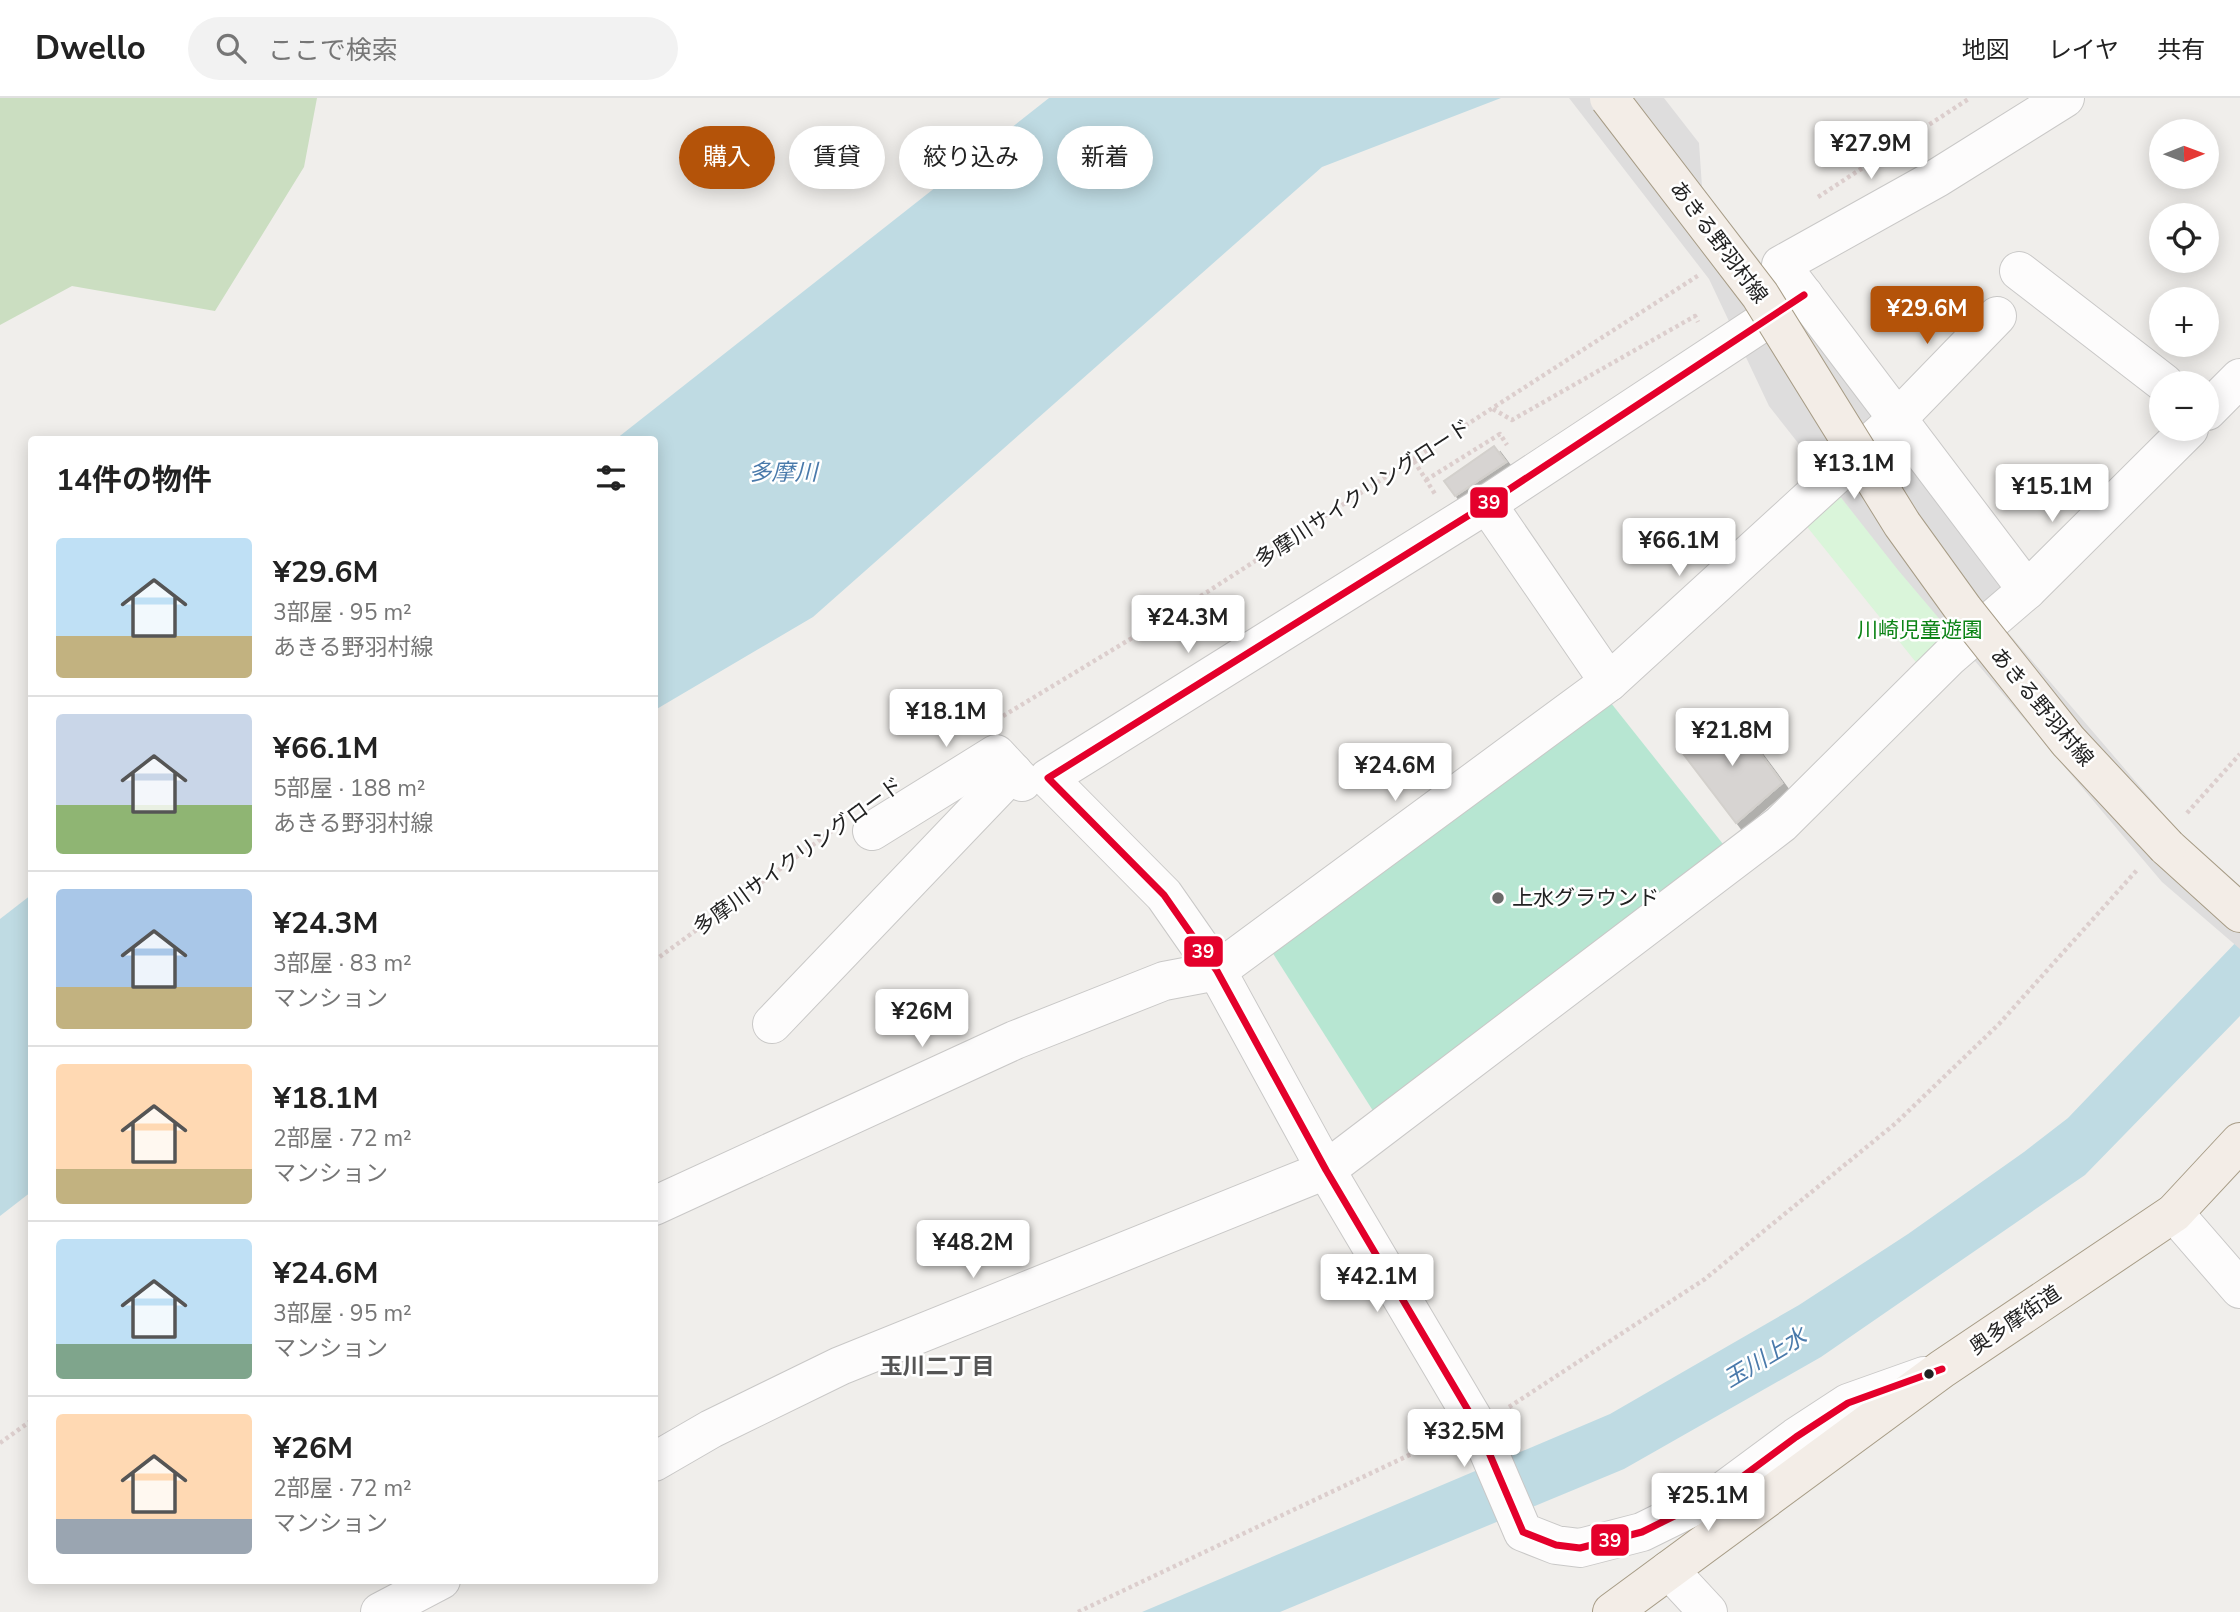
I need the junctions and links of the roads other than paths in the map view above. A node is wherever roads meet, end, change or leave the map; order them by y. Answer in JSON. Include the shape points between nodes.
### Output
{"nodes":[{"id":1,"x":1609,"y":98,"type":"edge"},
{"id":2,"x":2065,"y":98,"type":"edge"},
{"id":3,"x":2019,"y":271,"type":"dead end"},
{"id":4,"x":1804,"y":295,"type":"junction"},
{"id":5,"x":1997,"y":316,"type":"dead end"},
{"id":6,"x":2149,"y":371,"type":"edge"},
{"id":7,"x":2240,"y":378,"type":"edge"},
{"id":8,"x":2219,"y":399,"type":"edge"},
{"id":9,"x":1899,"y":417,"type":"junction"},
{"id":10,"x":2177,"y":441,"type":"edge"},
{"id":11,"x":1487,"y":504,"type":"junction"},
{"id":12,"x":2027,"y":590,"type":"junction"},
{"id":13,"x":1609,"y":682,"type":"junction"},
{"id":14,"x":1031,"y":769,"type":"junction"},
{"id":15,"x":855,"y":829,"type":"road end"},
{"id":16,"x":2240,"y":913,"type":"edge"},
{"id":17,"x":1217,"y":971,"type":"junction"},
{"id":18,"x":772,"y":1024,"type":"dead end"},
{"id":19,"x":2240,"y":1142,"type":"edge"},
{"id":20,"x":1326,"y":1170,"type":"junction"},
{"id":21,"x":658,"y":1204,"type":"edge"},
{"id":22,"x":2174,"y":1213,"type":"junction"},
{"id":23,"x":2240,"y":1289,"type":"edge"},
{"id":24,"x":1942,"y":1369,"type":"junction"},
{"id":25,"x":658,"y":1460,"type":"edge"},
{"id":26,"x":1670,"y":1570,"type":"junction"},
{"id":27,"x":433,"y":1584,"type":"edge"},
{"id":28,"x":380,"y":1612,"type":"edge"},
{"id":29,"x":1612,"y":1612,"type":"edge"},
{"id":30,"x":1708,"y":1612,"type":"edge"}],
"edges":[{"from":1,"to":16,"type":"main road","name":"あきる野羽村線","bridge":true,"via":[[1760,295],[1902,524],[1971,620],[2099,776],[2167,847]]},
{"from":2,"to":4,"type":"street","via":[[1937,178],[1781,265]]},
{"from":3,"to":6,"type":"street"},
{"from":4,"to":9,"type":"street"},
{"from":4,"to":11,"type":"street"},
{"from":5,"to":9,"type":"street"},
{"from":7,"to":8,"type":"street"},
{"from":9,"to":12,"type":"street"},
{"from":9,"to":13,"type":"street"},
{"from":10,"to":12,"type":"street"},
{"from":11,"to":13,"type":"street"},
{"from":11,"to":14,"type":"street"},
{"from":12,"to":20,"type":"street","via":[[1949,657],[1781,824]]},
{"from":13,"to":17,"type":"street"},
{"from":14,"to":15,"type":"street","via":[[996,754]]},
{"from":14,"to":17,"type":"street","via":[[1164,895]]},
{"from":14,"to":18,"type":"street"},
{"from":17,"to":20,"type":"street"},
{"from":17,"to":21,"type":"street","via":[[1164,981],[1016,1040]]},
{"from":19,"to":22,"type":"main road","name":"奥多摩街道"},
{"from":20,"to":24,"type":"street","via":[[1477,1425],[1523,1532],[1556,1545],[1580,1548],[1643,1532],[1719,1494],[1848,1404]]},
{"from":20,"to":25,"type":"street","via":[[840,1366]]},
{"from":22,"to":23,"type":"street"},
{"from":22,"to":24,"type":"main road","name":"奥多摩街道"},
{"from":24,"to":26,"type":"main road","name":"奥多摩街道"},
{"from":26,"to":29,"type":"main road","name":"奥多摩街道"},
{"from":26,"to":30,"type":"street"},
{"from":27,"to":28,"type":"street"}]}
